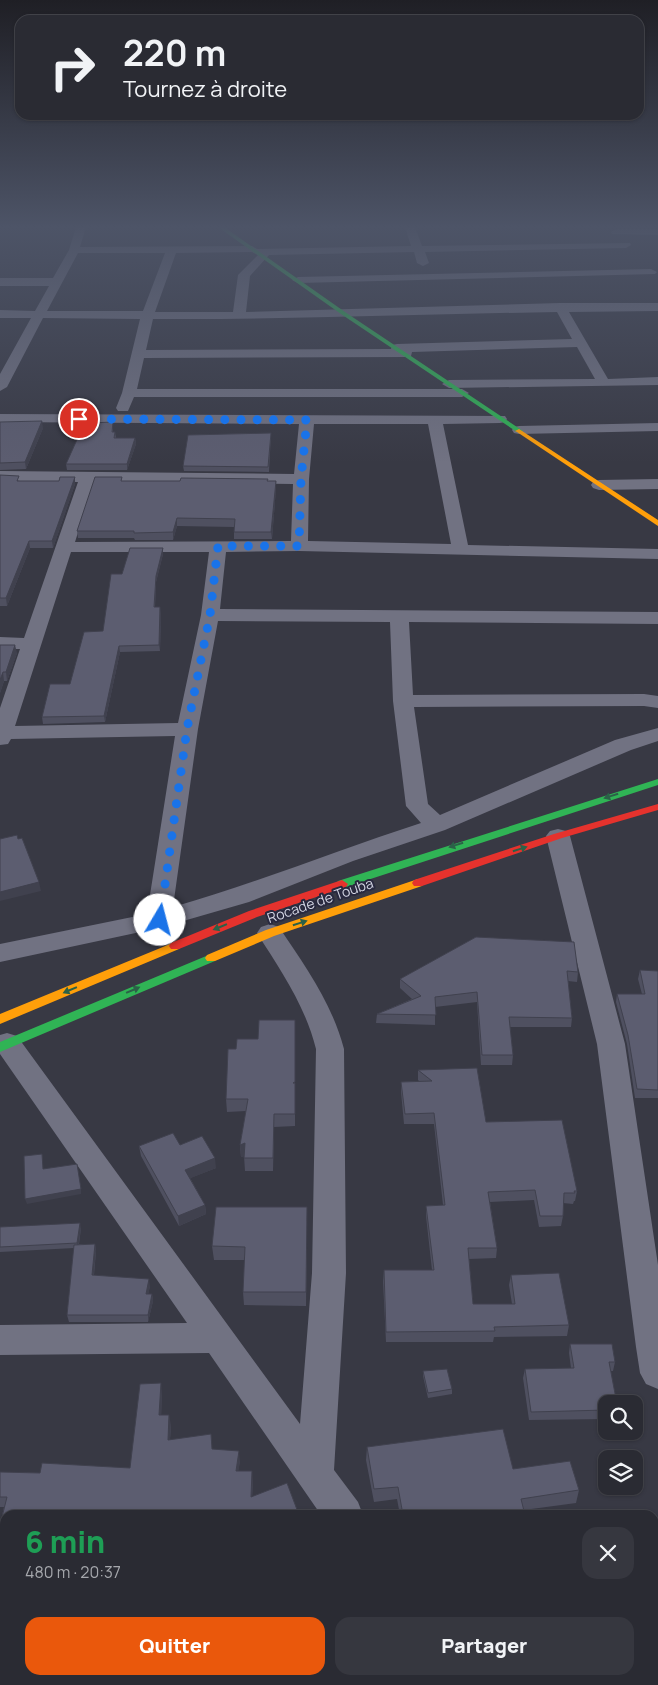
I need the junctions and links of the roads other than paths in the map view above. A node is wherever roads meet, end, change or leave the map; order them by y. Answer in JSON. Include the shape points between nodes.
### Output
{"nodes":[{"id":1,"x":44,"y":306,"type":"edge"},
{"id":2,"x":151,"y":306,"type":"edge"},
{"id":3,"x":240,"y":306,"type":"edge"},
{"id":4,"x":333,"y":306,"type":"edge"},
{"id":5,"x":364,"y":306,"type":"edge"},
{"id":6,"x":543,"y":306,"type":"edge"},
{"id":7,"x":560,"y":306,"type":"junction"},
{"id":8,"x":658,"y":307,"type":"edge"},
{"id":9,"x":343,"y":313,"type":"junction"},
{"id":10,"x":0,"y":314,"type":"edge"},
{"id":11,"x":40,"y":314,"type":"junction"},
{"id":12,"x":147,"y":316,"type":"junction"},
{"id":13,"x":239,"y":316,"type":"junction"},
{"id":14,"x":582,"y":343,"type":"junction"},
{"id":15,"x":401,"y":350,"type":"junction"},
{"id":16,"x":18,"y":352,"type":"junction"},
{"id":17,"x":0,"y":353,"type":"edge"},
{"id":18,"x":137,"y":354,"type":"junction"},
{"id":19,"x":658,"y":381,"type":"edge"},
{"id":20,"x":604,"y":383,"type":"junction"},
{"id":21,"x":449,"y":384,"type":"junction"},
{"id":22,"x":0,"y":387,"type":"edge"},
{"id":23,"x":129,"y":393,"type":"junction"},
{"id":24,"x":462,"y":393,"type":"junction"},
{"id":25,"x":0,"y":418,"type":"edge"},
{"id":26,"x":119,"y":419,"type":"junction"},
{"id":27,"x":500,"y":419,"type":"junction"},
{"id":28,"x":307,"y":420,"type":"junction"},
{"id":29,"x":435,"y":420,"type":"junction"},
{"id":30,"x":658,"y":427,"type":"edge"},
{"id":31,"x":519,"y":430,"type":"junction"},
{"id":32,"x":0,"y":476,"type":"edge"},
{"id":33,"x":88,"y":477,"type":"junction"},
{"id":34,"x":301,"y":479,"type":"junction"},
{"id":35,"x":658,"y":484,"type":"edge"},
{"id":36,"x":600,"y":485,"type":"junction"},
{"id":37,"x":658,"y":524,"type":"edge"},
{"id":38,"x":218,"y":546,"type":"junction"},
{"id":39,"x":299,"y":546,"type":"junction"},
{"id":40,"x":64,"y":547,"type":"junction"},
{"id":41,"x":460,"y":548,"type":"junction"},
{"id":42,"x":658,"y":554,"type":"edge"},
{"id":43,"x":210,"y":615,"type":"junction"},
{"id":44,"x":399,"y":617,"type":"junction"},
{"id":45,"x":658,"y":618,"type":"edge"},
{"id":46,"x":0,"y":643,"type":"edge"},
{"id":47,"x":32,"y":644,"type":"junction"},
{"id":48,"x":403,"y":701,"type":"junction"},
{"id":49,"x":658,"y":702,"type":"edge"},
{"id":50,"x":187,"y":729,"type":"junction"},
{"id":51,"x":658,"y":734,"type":"edge"},
{"id":52,"x":1,"y":736,"type":"edge"},
{"id":53,"x":658,"y":782,"type":"edge"},
{"id":54,"x":658,"y":808,"type":"edge"},
{"id":55,"x":437,"y":825,"type":"junction"},
{"id":56,"x":558,"y":836,"type":"junction"},
{"id":57,"x":254,"y":914,"type":"junction"},
{"id":58,"x":160,"y":920,"type":"junction"},
{"id":59,"x":0,"y":954,"type":"edge"},
{"id":60,"x":2,"y":1036,"type":"edge"},
{"id":61,"x":219,"y":1338,"type":"junction"},
{"id":62,"x":0,"y":1340,"type":"edge"},
{"id":63,"x":656,"y":1356,"type":"edge"},
{"id":64,"x":315,"y":1476,"type":"junction"},
{"id":65,"x":340,"y":1510,"type":"edge"}],
"edges":[{"from":1,"to":11,"type":"street"},
{"from":2,"to":12,"type":"street"},
{"from":3,"to":13,"type":"street"},
{"from":4,"to":9,"type":"main road"},
{"from":5,"to":9,"type":"street"},
{"from":6,"to":7,"type":"street"},
{"from":7,"to":8,"type":"street"},
{"from":7,"to":14,"type":"street"},
{"from":9,"to":13,"type":"street"},
{"from":9,"to":15,"type":"main road"},
{"from":10,"to":11,"type":"street"},
{"from":11,"to":12,"type":"street"},
{"from":11,"to":16,"type":"street"},
{"from":12,"to":13,"type":"street"},
{"from":12,"to":18,"type":"street"},
{"from":14,"to":15,"type":"street"},
{"from":14,"to":20,"type":"street"},
{"from":15,"to":18,"type":"street"},
{"from":15,"to":21,"type":"main road"},
{"from":16,"to":17,"type":"street"},
{"from":16,"to":22,"type":"street"},
{"from":18,"to":23,"type":"street"},
{"from":19,"to":20,"type":"street"},
{"from":20,"to":21,"type":"street"},
{"from":21,"to":24,"type":"main road"},
{"from":23,"to":24,"type":"street"},
{"from":23,"to":26,"type":"street"},
{"from":24,"to":27,"type":"main road"},
{"from":25,"to":26,"type":"street"},
{"from":26,"to":28,"type":"street"},
{"from":27,"to":29,"type":"street"},
{"from":27,"to":31,"type":"main road"},
{"from":28,"to":29,"type":"street"},
{"from":28,"to":34,"type":"street"},
{"from":29,"to":41,"type":"street"},
{"from":30,"to":31,"type":"street"},
{"from":31,"to":36,"type":"main road"},
{"from":32,"to":33,"type":"street"},
{"from":33,"to":34,"type":"street"},
{"from":33,"to":40,"type":"street"},
{"from":34,"to":39,"type":"street"},
{"from":35,"to":36,"type":"street"},
{"from":36,"to":37,"type":"main road"},
{"from":38,"to":39,"type":"street"},
{"from":38,"to":40,"type":"street"},
{"from":38,"to":43,"type":"street"},
{"from":39,"to":41,"type":"street"},
{"from":40,"to":47,"type":"street"},
{"from":41,"to":42,"type":"street"},
{"from":43,"to":44,"type":"street"},
{"from":43,"to":50,"type":"street"},
{"from":44,"to":45,"type":"street"},
{"from":44,"to":48,"type":"street"},
{"from":46,"to":47,"type":"street"},
{"from":47,"to":52,"type":"street"},
{"from":48,"to":49,"type":"street"},
{"from":48,"to":55,"type":"street","via":[[417,806]]},
{"from":50,"to":52,"type":"street"},
{"from":50,"to":58,"type":"street"},
{"from":51,"to":55,"type":"street","via":[[623,744]]},
{"from":53,"to":57,"type":"main road","name":"Rocade de Touba","one_way":true},
{"from":54,"to":56,"type":"main road","name":"Rocade de Touba"},
{"from":55,"to":57,"type":"street","via":[[345,856]]},
{"from":57,"to":56,"type":"main road","name":"Rocade de Touba","one_way":true},
{"from":56,"to":63,"type":"street","via":[[611,1044]]},
{"from":57,"to":58,"type":"street"},
{"from":60,"to":57,"type":"main road","name":"Rocade de Touba","one_way":true},
{"from":57,"to":60,"type":"main road","name":"Rocade de Touba","one_way":true},
{"from":57,"to":64,"type":"street","via":[[317,1008],[326,1028],[330,1049],[329,1272]]},
{"from":58,"to":59,"type":"street"},
{"from":60,"to":61,"type":"street"},
{"from":61,"to":62,"type":"street"},
{"from":61,"to":64,"type":"street"},
{"from":64,"to":65,"type":"street"}]}
